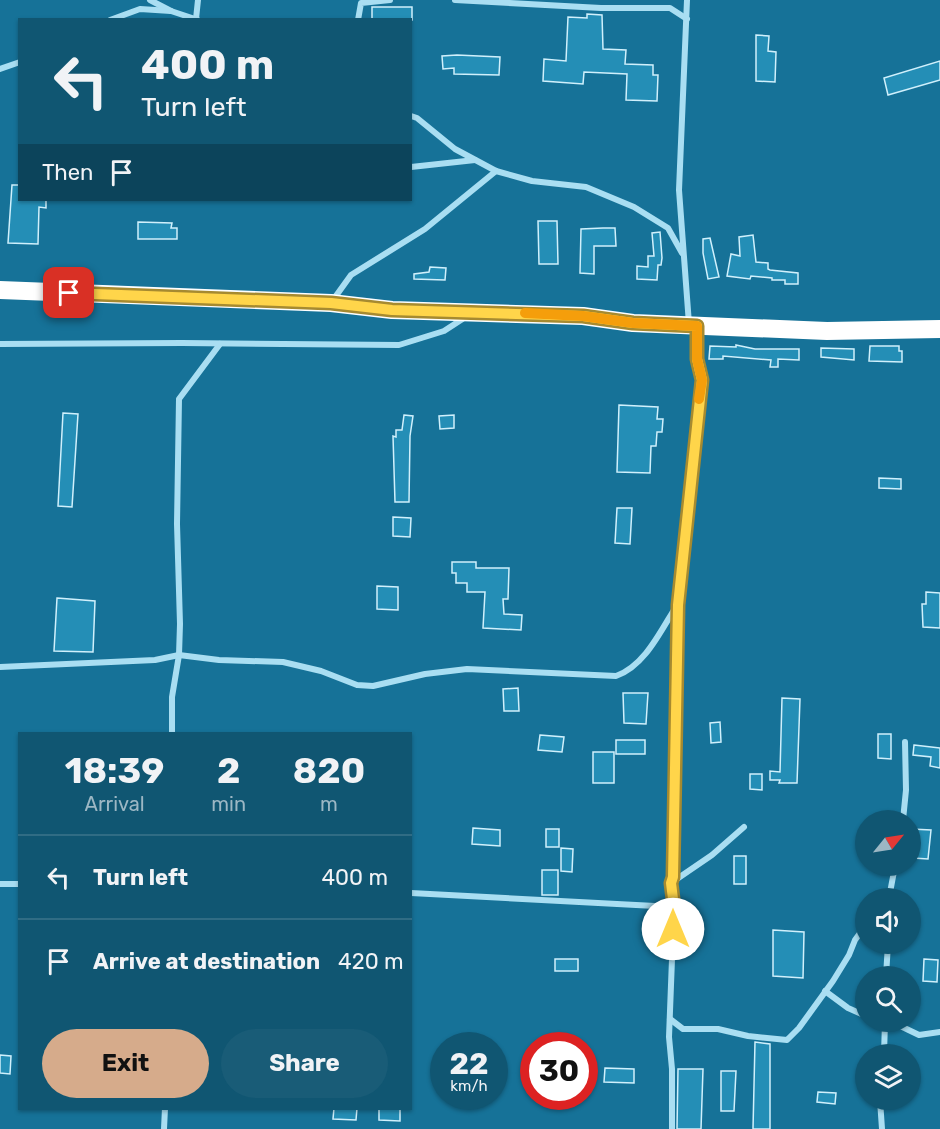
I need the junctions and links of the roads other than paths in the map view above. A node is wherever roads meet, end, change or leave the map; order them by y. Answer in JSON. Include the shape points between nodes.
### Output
{"nodes":[{"id":1,"x":150,"y":0,"type":"edge"},
{"id":2,"x":198,"y":0,"type":"edge"},
{"id":3,"x":390,"y":0,"type":"edge"},
{"id":4,"x":455,"y":0,"type":"edge"},
{"id":5,"x":668,"y":0,"type":"edge"},
{"id":6,"x":687,"y":0,"type":"edge"},
{"id":7,"x":670,"y":8,"type":"junction"},
{"id":8,"x":171,"y":11,"type":"junction"},
{"id":9,"x":115,"y":18,"type":"edge"},
{"id":10,"x":194,"y":18,"type":"edge"},
{"id":11,"x":197,"y":18,"type":"edge"},
{"id":12,"x":358,"y":18,"type":"edge"},
{"id":13,"x":687,"y":19,"type":"junction"},
{"id":14,"x":18,"y":63,"type":"edge"},
{"id":15,"x":0,"y":69,"type":"edge"},
{"id":16,"x":412,"y":116,"type":"edge"},
{"id":17,"x":476,"y":160,"type":"junction"},
{"id":18,"x":412,"y":167,"type":"edge"},
{"id":19,"x":496,"y":171,"type":"junction"},
{"id":20,"x":684,"y":256,"type":"junction"},
{"id":21,"x":0,"y":290,"type":"edge"},
{"id":22,"x":331,"y":303,"type":"junction"},
{"id":23,"x":474,"y":311,"type":"junction"},
{"id":24,"x":693,"y":325,"type":"junction"},
{"id":25,"x":940,"y":328,"type":"edge"},
{"id":26,"x":0,"y":344,"type":"edge"},
{"id":27,"x":220,"y":344,"type":"junction"},
{"id":28,"x":678,"y":605,"type":"junction"},
{"id":29,"x":179,"y":655,"type":"junction"},
{"id":30,"x":0,"y":667,"type":"edge"},
{"id":31,"x":172,"y":732,"type":"edge"},
{"id":32,"x":905,"y":742,"type":"dead end"},
{"id":33,"x":904,"y":810,"type":"edge"},
{"id":34,"x":744,"y":827,"type":"dead end"},
{"id":35,"x":671,"y":883,"type":"junction"},
{"id":36,"x":0,"y":884,"type":"edge"},
{"id":37,"x":18,"y":884,"type":"edge"},
{"id":38,"x":412,"y":893,"type":"edge"},
{"id":39,"x":674,"y":907,"type":"junction"},
{"id":40,"x":855,"y":939,"type":"edge"},
{"id":41,"x":825,"y":991,"type":"junction"},
{"id":42,"x":855,"y":1011,"type":"edge"},
{"id":43,"x":670,"y":1019,"type":"junction"},
{"id":44,"x":913,"y":1032,"type":"edge"},
{"id":45,"x":940,"y":1032,"type":"edge"},
{"id":46,"x":165,"y":1110,"type":"edge"},
{"id":47,"x":881,"y":1110,"type":"edge"},
{"id":48,"x":164,"y":1129,"type":"edge"},
{"id":49,"x":672,"y":1129,"type":"edge"},
{"id":50,"x":882,"y":1129,"type":"edge"}],
"edges":[{"from":1,"to":8,"type":"street"},
{"from":2,"to":11,"type":"street"},
{"from":3,"to":12,"type":"street","via":[[361,3]]},
{"from":4,"to":7,"type":"street"},
{"from":5,"to":7,"type":"street"},
{"from":6,"to":13,"type":"street"},
{"from":7,"to":13,"type":"street"},
{"from":8,"to":9,"type":"street","via":[[140,9]]},
{"from":8,"to":10,"type":"street"},
{"from":13,"to":20,"type":"street","via":[[679,190]]},
{"from":14,"to":15,"type":"street"},
{"from":16,"to":17,"type":"street"},
{"from":17,"to":18,"type":"street"},
{"from":17,"to":19,"type":"street"},
{"from":19,"to":20,"type":"street","via":[[532,181],[586,187],[634,207],[668,228]]},
{"from":19,"to":22,"type":"street","via":[[425,229],[351,275]]},
{"from":20,"to":24,"type":"street"},
{"from":21,"to":22,"type":"highway"},
{"from":22,"to":23,"type":"highway","via":[[392,310]]},
{"from":23,"to":24,"type":"highway"},
{"from":23,"to":27,"type":"street","via":[[444,331],[399,345]]},
{"from":24,"to":25,"type":"highway","via":[[827,331]]},
{"from":24,"to":28,"type":"street","via":[[702,380]]},
{"from":26,"to":27,"type":"street"},
{"from":27,"to":29,"type":"street","via":[[179,399]]},
{"from":28,"to":29,"type":"street","via":[[650,647],[627,672],[616,676],[467,669],[373,686],[357,685],[321,670],[283,662]]},
{"from":28,"to":35,"type":"street"},
{"from":29,"to":30,"type":"street","via":[[155,660]]},
{"from":29,"to":31,"type":"street","via":[[172,697]]},
{"from":32,"to":33,"type":"street"},
{"from":34,"to":35,"type":"street"},
{"from":35,"to":39,"type":"street"},
{"from":36,"to":37,"type":"street"},
{"from":38,"to":39,"type":"street"},
{"from":39,"to":43,"type":"street"},
{"from":40,"to":41,"type":"street","via":[[849,956]]},
{"from":41,"to":42,"type":"street"},
{"from":41,"to":43,"type":"street","via":[[787,1040],[718,1029],[683,1029]]},
{"from":43,"to":49,"type":"street"},
{"from":44,"to":45,"type":"street"},
{"from":46,"to":48,"type":"street"},
{"from":47,"to":50,"type":"street"}]}
